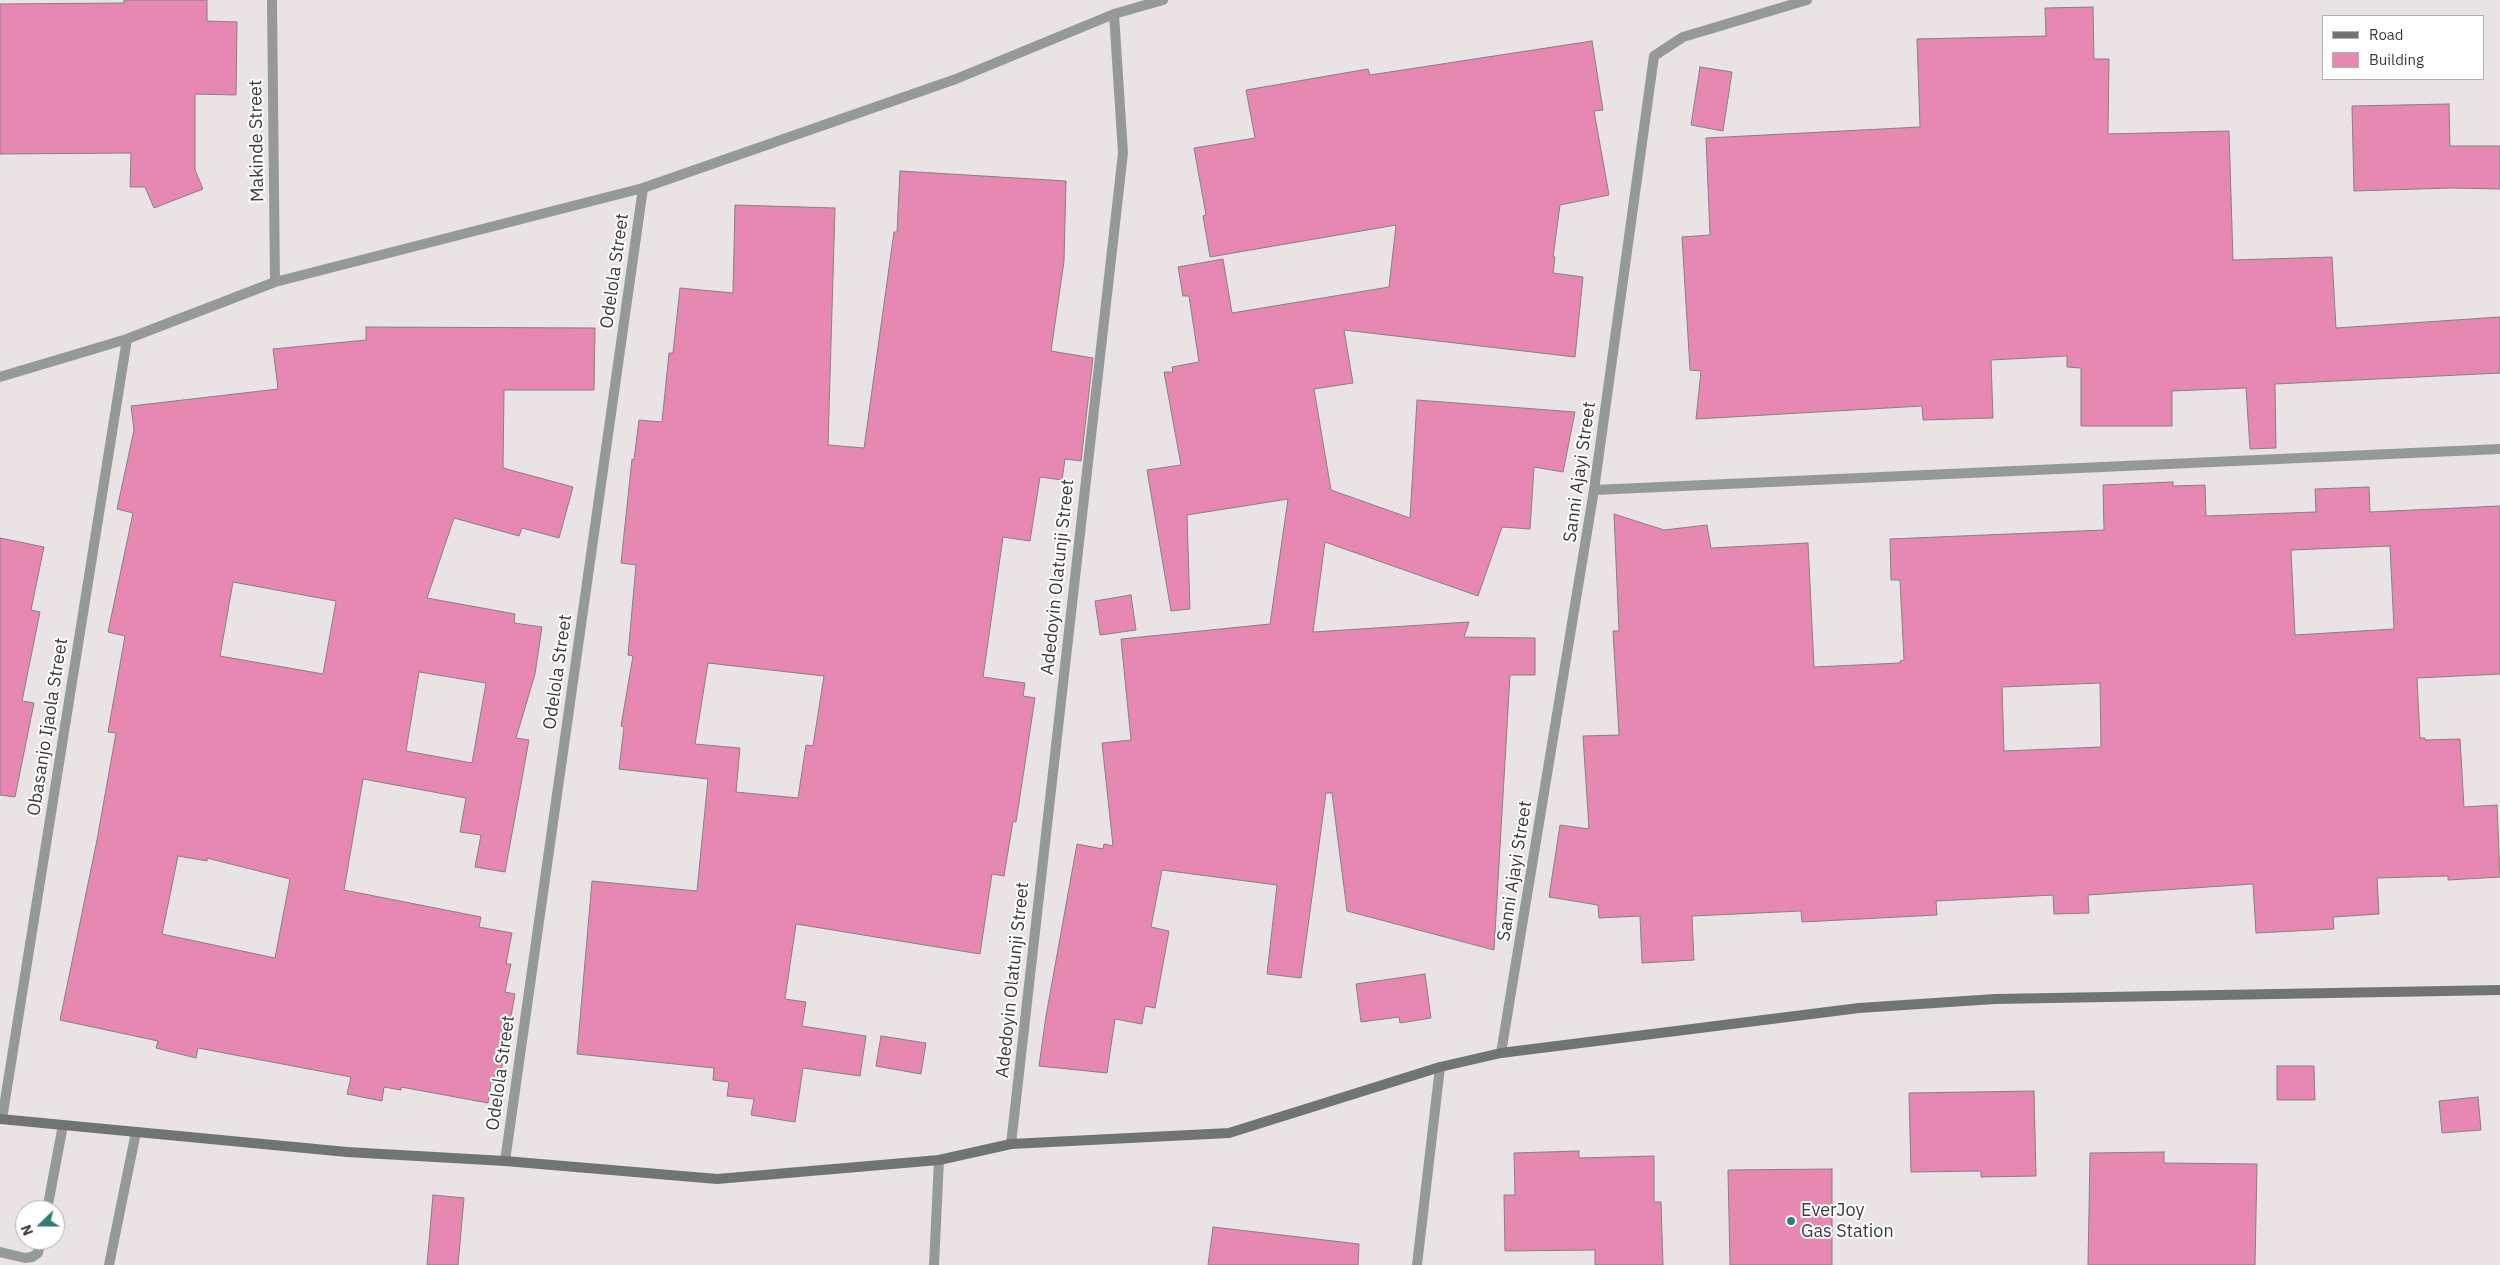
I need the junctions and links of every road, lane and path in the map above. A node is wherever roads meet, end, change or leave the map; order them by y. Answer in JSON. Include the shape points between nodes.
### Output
{"nodes":[{"id":1,"x":272,"y":0,"type":"edge"},
{"id":2,"x":1163,"y":0,"type":"edge"},
{"id":3,"x":1807,"y":0,"type":"edge"},
{"id":4,"x":1114,"y":14,"type":"junction"},
{"id":5,"x":643,"y":188,"type":"junction"},
{"id":6,"x":275,"y":282,"type":"junction"},
{"id":7,"x":127,"y":339,"type":"junction"},
{"id":8,"x":0,"y":377,"type":"edge"},
{"id":9,"x":2500,"y":449,"type":"edge"},
{"id":10,"x":1594,"y":490,"type":"junction"},
{"id":11,"x":2500,"y":990,"type":"edge"},
{"id":12,"x":1501,"y":1053,"type":"junction"},
{"id":13,"x":1440,"y":1067,"type":"junction"},
{"id":14,"x":1,"y":1122,"type":"edge"},
{"id":15,"x":63,"y":1125,"type":"junction"},
{"id":16,"x":136,"y":1132,"type":"junction"},
{"id":17,"x":1011,"y":1144,"type":"junction"},
{"id":18,"x":939,"y":1160,"type":"junction"},
{"id":19,"x":505,"y":1161,"type":"junction"},
{"id":20,"x":49,"y":1200,"type":"edge"},
{"id":21,"x":39,"y":1250,"type":"edge"},
{"id":22,"x":0,"y":1252,"type":"edge"},
{"id":23,"x":109,"y":1265,"type":"edge"},
{"id":24,"x":934,"y":1265,"type":"edge"},
{"id":25,"x":1417,"y":1265,"type":"edge"}],
"edges":[{"from":1,"to":6,"type":"street","name":"Makinde Street"},
{"from":2,"to":4,"type":"street"},
{"from":3,"to":10,"type":"street","name":"Sanni Ajayi Street","via":[[1683,37],[1654,56]]},
{"from":4,"to":5,"type":"street","via":[[956,79]]},
{"from":4,"to":17,"type":"street","name":"Adedoyin Olatunji Street","via":[[1123,153]]},
{"from":5,"to":6,"type":"street"},
{"from":5,"to":19,"type":"street","name":"Odelola Street"},
{"from":6,"to":7,"type":"street"},
{"from":7,"to":8,"type":"street"},
{"from":7,"to":14,"type":"street","name":"Obasanjo Ijaola Street"},
{"from":9,"to":10,"type":"street"},
{"from":10,"to":12,"type":"street","name":"Sanni Ajayi Street"},
{"from":11,"to":12,"type":"main road","via":[[1995,999],[1859,1008]]},
{"from":12,"to":13,"type":"main road"},
{"from":13,"to":17,"type":"main road","via":[[1229,1133]]},
{"from":13,"to":25,"type":"street"},
{"from":14,"to":15,"type":"main road"},
{"from":15,"to":16,"type":"main road"},
{"from":15,"to":20,"type":"street"},
{"from":16,"to":19,"type":"main road","via":[[347,1152]]},
{"from":16,"to":23,"type":"street"},
{"from":17,"to":18,"type":"main road"},
{"from":18,"to":19,"type":"main road","via":[[717,1179]]},
{"from":18,"to":24,"type":"street"},
{"from":21,"to":22,"type":"street","via":[[32,1257],[25,1258]]}]}
